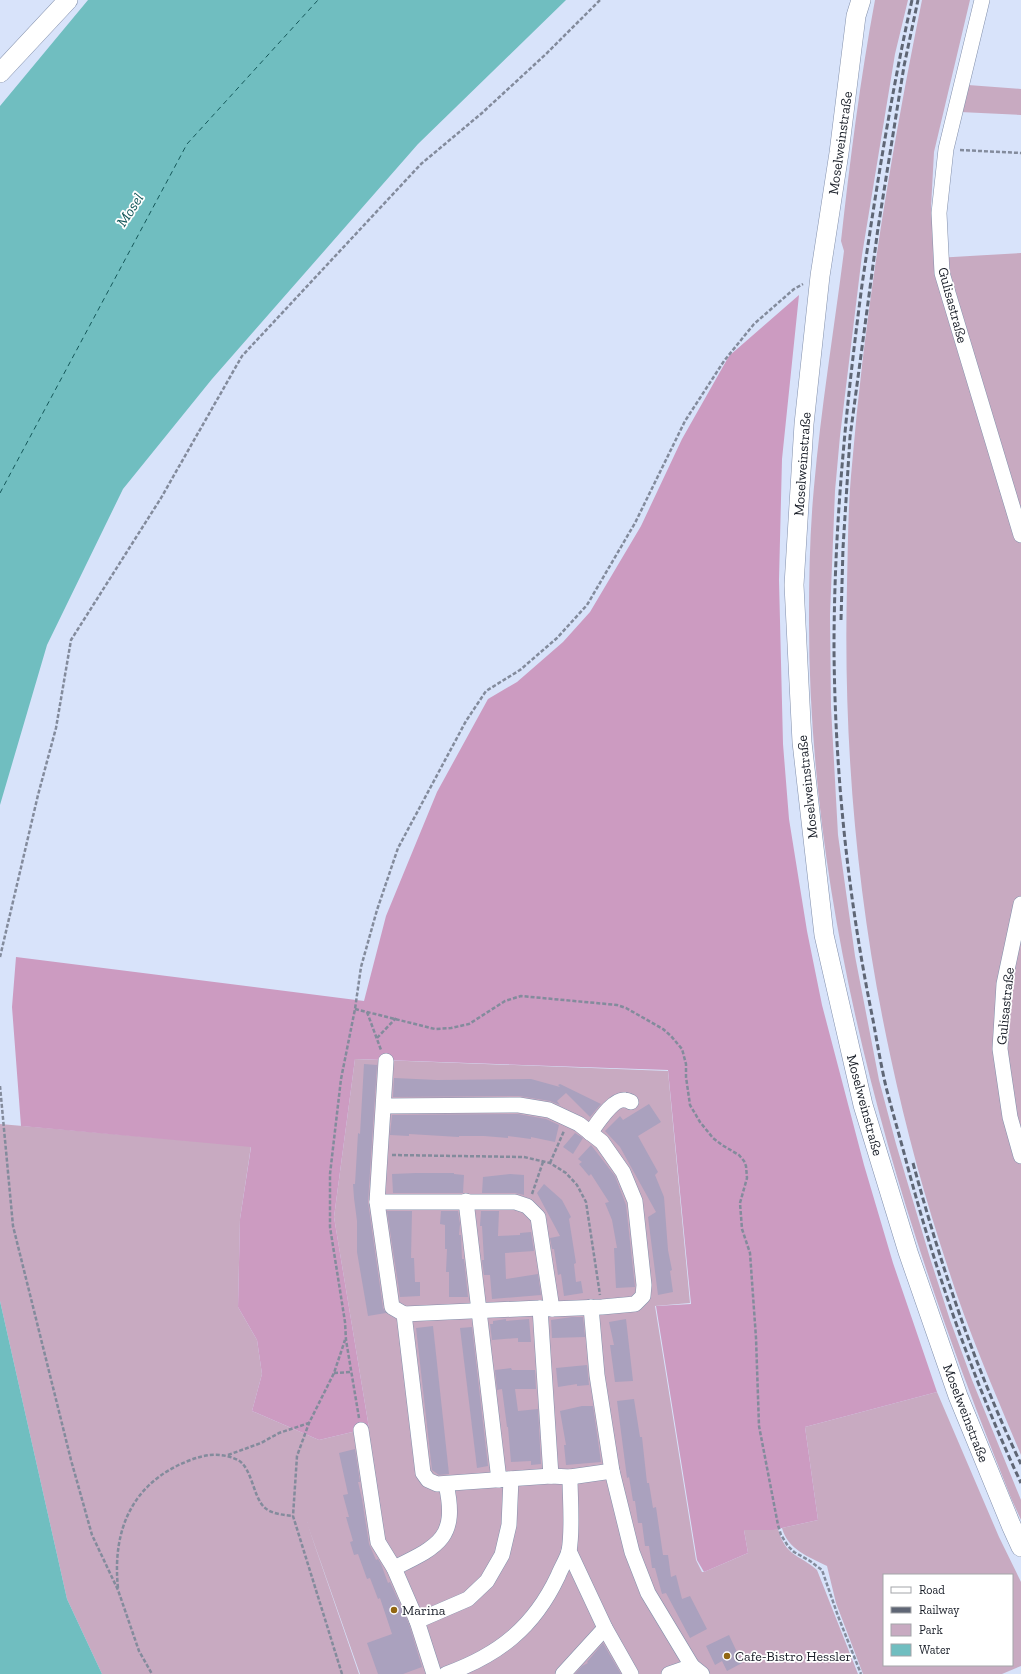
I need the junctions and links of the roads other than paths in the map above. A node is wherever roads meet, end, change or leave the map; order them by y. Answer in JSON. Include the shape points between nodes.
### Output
{"nodes":[{"id":1,"x":68,"y":0,"type":"edge"},
{"id":2,"x":861,"y":0,"type":"edge"},
{"id":3,"x":982,"y":0,"type":"edge"},
{"id":4,"x":0,"y":73,"type":"edge"},
{"id":5,"x":1021,"y":535,"type":"edge"},
{"id":6,"x":1021,"y":904,"type":"edge"},
{"id":7,"x":386,"y":1061,"type":"road end"},
{"id":8,"x":631,"y":1102,"type":"dead end"},
{"id":9,"x":384,"y":1106,"type":"junction"},
{"id":10,"x":590,"y":1133,"type":"junction"},
{"id":11,"x":1021,"y":1156,"type":"edge"},
{"id":12,"x":466,"y":1201,"type":"junction"},
{"id":13,"x":377,"y":1202,"type":"junction"},
{"id":14,"x":591,"y":1307,"type":"junction"},
{"id":15,"x":546,"y":1309,"type":"junction"},
{"id":16,"x":478,"y":1311,"type":"junction"},
{"id":17,"x":404,"y":1314,"type":"junction"},
{"id":18,"x":361,"y":1430,"type":"road end"},
{"id":19,"x":612,"y":1471,"type":"junction"},
{"id":20,"x":550,"y":1476,"type":"junction"},
{"id":21,"x":570,"y":1477,"type":"junction"},
{"id":22,"x":505,"y":1480,"type":"junction"},
{"id":23,"x":446,"y":1484,"type":"junction"},
{"id":24,"x":1021,"y":1547,"type":"edge"},
{"id":25,"x":569,"y":1551,"type":"junction"},
{"id":26,"x":394,"y":1568,"type":"junction"},
{"id":27,"x":417,"y":1621,"type":"junction"},
{"id":28,"x":605,"y":1628,"type":"junction"},
{"id":29,"x":697,"y":1670,"type":"edge"},
{"id":30,"x":434,"y":1674,"type":"edge"},
{"id":31,"x":446,"y":1674,"type":"edge"},
{"id":32,"x":563,"y":1674,"type":"edge"},
{"id":33,"x":631,"y":1674,"type":"edge"},
{"id":34,"x":669,"y":1674,"type":"edge"}],
"edges":[{"from":1,"to":4,"type":"main road"},
{"from":2,"to":24,"type":"main road","name":"Moselweinstraße","via":[[856,16],[820,276],[804,424],[794,585],[802,742],[824,935],[863,1105],[908,1252],[958,1396]]},
{"from":3,"to":5,"type":"street","name":"Gulisastraße","via":[[946,149],[939,213],[942,273]]},
{"from":6,"to":11,"type":"street","name":"Gulisastraße","via":[[1004,984],[1000,1049],[1010,1117]]},
{"from":7,"to":9,"type":"street"},
{"from":8,"to":10,"type":"street","via":[[625,1100],[613,1104]]},
{"from":9,"to":10,"type":"street","via":[[519,1105],[549,1110],[579,1124]]},
{"from":9,"to":13,"type":"street"},
{"from":10,"to":14,"type":"street","via":[[602,1142],[623,1172],[635,1202],[644,1284],[643,1296],[635,1304]]},
{"from":12,"to":13,"type":"street"},
{"from":12,"to":15,"type":"street","via":[[515,1202],[527,1206],[538,1217]]},
{"from":12,"to":16,"type":"street"},
{"from":13,"to":17,"type":"street","via":[[392,1306]]},
{"from":14,"to":15,"type":"street"},
{"from":14,"to":19,"type":"street","via":[[597,1375]]},
{"from":15,"to":16,"type":"street"},
{"from":15,"to":20,"type":"street"},
{"from":16,"to":17,"type":"street"},
{"from":16,"to":22,"type":"street"},
{"from":17,"to":23,"type":"street","via":[[423,1473],[428,1480]]},
{"from":18,"to":26,"type":"street","via":[[378,1542]]},
{"from":19,"to":21,"type":"street"},
{"from":19,"to":29,"type":"street","via":[[632,1552],[648,1593]]},
{"from":20,"to":21,"type":"street"},
{"from":20,"to":22,"type":"street"},
{"from":21,"to":25,"type":"street"},
{"from":22,"to":23,"type":"street"},
{"from":22,"to":27,"type":"street","via":[[509,1525],[502,1555],[486,1581],[468,1599]]},
{"from":23,"to":26,"type":"street","via":[[450,1521],[445,1534],[436,1545]]},
{"from":25,"to":28,"type":"street"},
{"from":25,"to":31,"type":"street","via":[[534,1617],[505,1645],[466,1667]]},
{"from":26,"to":27,"type":"street"},
{"from":27,"to":30,"type":"street"},
{"from":28,"to":32,"type":"street"},
{"from":28,"to":33,"type":"street"},
{"from":29,"to":34,"type":"street"}]}
